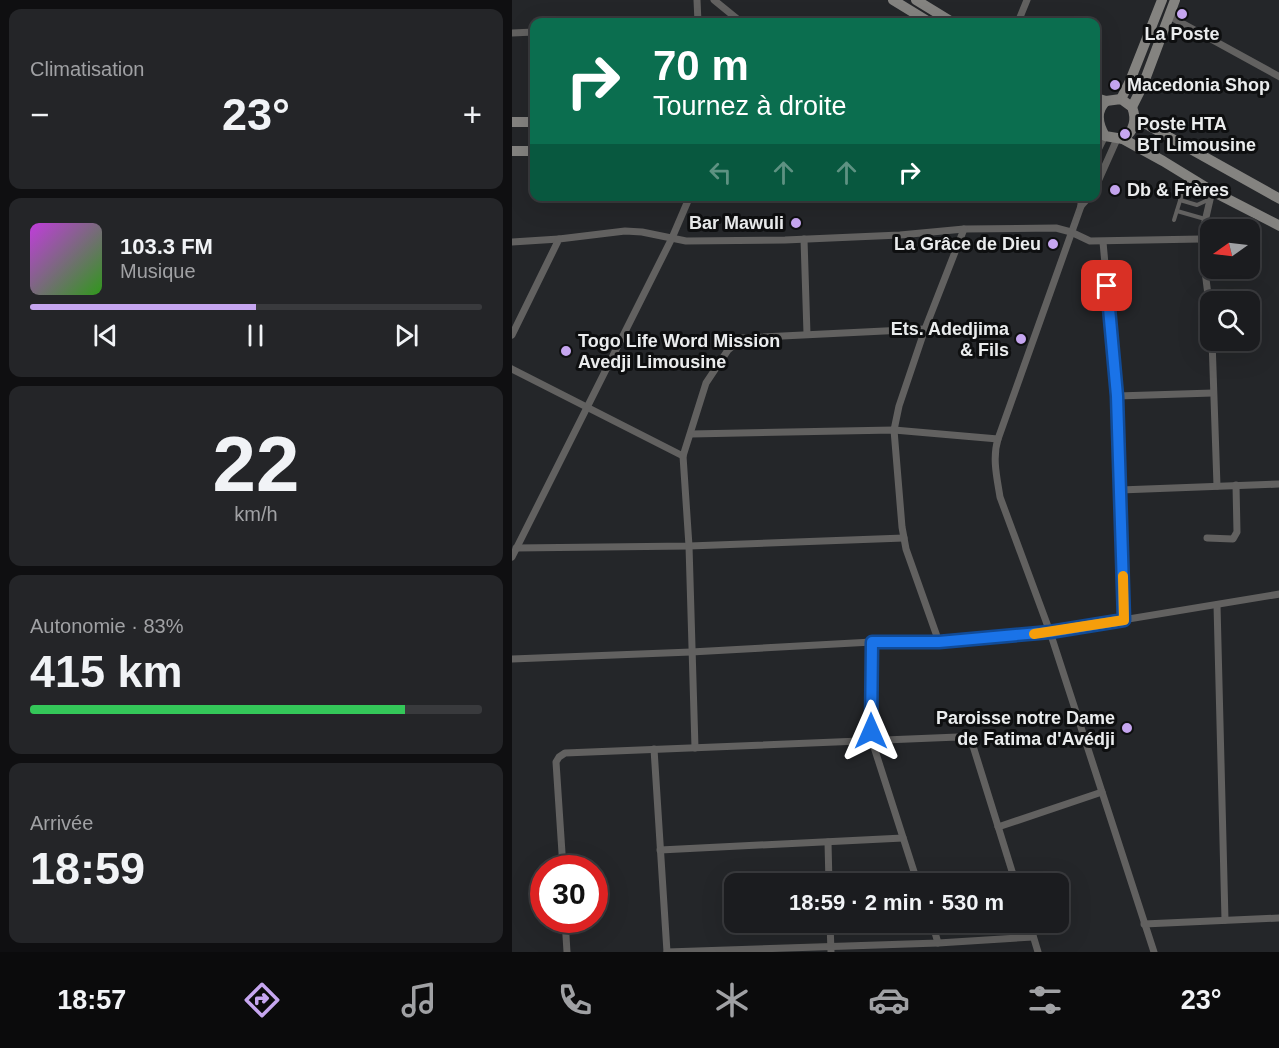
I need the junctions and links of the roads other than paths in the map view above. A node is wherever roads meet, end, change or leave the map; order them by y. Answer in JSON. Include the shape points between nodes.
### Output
{"nodes":[{"id":1,"x":697,"y":0,"type":"edge"},
{"id":2,"x":713,"y":0,"type":"edge"},
{"id":3,"x":893,"y":0,"type":"edge"},
{"id":4,"x":916,"y":0,"type":"edge"},
{"id":5,"x":1027,"y":0,"type":"edge"},
{"id":6,"x":1162,"y":0,"type":"edge"},
{"id":7,"x":1175,"y":0,"type":"edge"},
{"id":8,"x":1169,"y":16,"type":"junction"},
{"id":9,"x":698,"y":18,"type":"edge"},
{"id":10,"x":736,"y":18,"type":"edge"},
{"id":11,"x":922,"y":18,"type":"edge"},
{"id":12,"x":945,"y":18,"type":"edge"},
{"id":13,"x":1020,"y":18,"type":"edge"},
{"id":14,"x":530,"y":32,"type":"edge"},
{"id":15,"x":512,"y":33,"type":"edge"},
{"id":16,"x":1280,"y":77,"type":"edge"},
{"id":17,"x":1121,"y":99,"type":"junction"},
{"id":18,"x":1101,"y":100,"type":"edge"},
{"id":19,"x":1132,"y":107,"type":"junction"},
{"id":20,"x":1135,"y":118,"type":"junction"},
{"id":21,"x":512,"y":122,"type":"edge"},
{"id":22,"x":530,"y":122,"type":"edge"},
{"id":23,"x":1101,"y":133,"type":"edge"},
{"id":24,"x":1120,"y":140,"type":"junction"},
{"id":25,"x":530,"y":151,"type":"edge"},
{"id":26,"x":512,"y":152,"type":"edge"},
{"id":27,"x":1187,"y":176,"type":"junction"},
{"id":28,"x":1100,"y":178,"type":"edge"},
{"id":29,"x":1212,"y":195,"type":"junction"},
{"id":30,"x":1180,"y":200,"type":"junction"},
{"id":31,"x":1280,"y":200,"type":"edge"},
{"id":32,"x":688,"y":201,"type":"edge"},
{"id":33,"x":1080,"y":201,"type":"edge"},
{"id":34,"x":1085,"y":201,"type":"edge"},
{"id":35,"x":1080,"y":206,"type":"junction"},
{"id":36,"x":1177,"y":211,"type":"junction"},
{"id":37,"x":1206,"y":219,"type":"joint"},
{"id":38,"x":1174,"y":220,"type":"dead end"},
{"id":39,"x":1280,"y":226,"type":"edge"},
{"id":40,"x":964,"y":229,"type":"junction"},
{"id":41,"x":1071,"y":232,"type":"junction"},
{"id":42,"x":672,"y":238,"type":"junction"},
{"id":43,"x":559,"y":239,"type":"junction"},
{"id":44,"x":804,"y":239,"type":"junction"},
{"id":45,"x":1200,"y":239,"type":"edge"},
{"id":46,"x":512,"y":242,"type":"edge"},
{"id":47,"x":1103,"y":242,"type":"junction"},
{"id":48,"x":925,"y":329,"type":"junction"},
{"id":49,"x":807,"y":334,"type":"junction"},
{"id":50,"x":512,"y":335,"type":"edge"},
{"id":51,"x":1212,"y":351,"type":"edge"},
{"id":52,"x":512,"y":369,"type":"edge"},
{"id":53,"x":1213,"y":393,"type":"junction"},
{"id":54,"x":1117,"y":396,"type":"junction"},
{"id":55,"x":588,"y":406,"type":"junction"},
{"id":56,"x":894,"y":430,"type":"junction"},
{"id":57,"x":691,"y":434,"type":"junction"},
{"id":58,"x":998,"y":439,"type":"junction"},
{"id":59,"x":683,"y":456,"type":"junction"},
{"id":60,"x":1280,"y":484,"type":"edge"},
{"id":61,"x":1236,"y":485,"type":"junction"},
{"id":62,"x":1217,"y":486,"type":"junction"},
{"id":63,"x":1120,"y":490,"type":"junction"},
{"id":64,"x":904,"y":538,"type":"junction"},
{"id":65,"x":1207,"y":538,"type":"dead end"},
{"id":66,"x":689,"y":546,"type":"junction"},
{"id":67,"x":516,"y":548,"type":"junction"},
{"id":68,"x":512,"y":557,"type":"edge"},
{"id":69,"x":1280,"y":594,"type":"edge"},
{"id":70,"x":1217,"y":604,"type":"junction"},
{"id":71,"x":1124,"y":620,"type":"junction"},
{"id":72,"x":1050,"y":632,"type":"junction"},
{"id":73,"x":872,"y":642,"type":"junction"},
{"id":74,"x":939,"y":642,"type":"junction"},
{"id":75,"x":691,"y":652,"type":"junction"},
{"id":76,"x":512,"y":659,"type":"edge"},
{"id":77,"x":872,"y":741,"type":"junction"},
{"id":78,"x":695,"y":748,"type":"junction"},
{"id":79,"x":654,"y":749,"type":"junction"},
{"id":80,"x":1102,"y":792,"type":"junction"},
{"id":81,"x":998,"y":827,"type":"junction"},
{"id":82,"x":903,"y":838,"type":"junction"},
{"id":83,"x":828,"y":842,"type":"junction"},
{"id":84,"x":660,"y":849,"type":"junction"},
{"id":85,"x":562,"y":855,"type":"edge"},
{"id":86,"x":829,"y":873,"type":"edge"},
{"id":87,"x":914,"y":873,"type":"edge"},
{"id":88,"x":1013,"y":873,"type":"edge"},
{"id":89,"x":1280,"y":918,"type":"edge"},
{"id":90,"x":1225,"y":920,"type":"junction"},
{"id":91,"x":1145,"y":924,"type":"junction"},
{"id":92,"x":566,"y":933,"type":"edge"},
{"id":93,"x":830,"y":933,"type":"edge"},
{"id":94,"x":935,"y":933,"type":"edge"},
{"id":95,"x":1032,"y":933,"type":"edge"},
{"id":96,"x":1033,"y":937,"type":"junction"},
{"id":97,"x":938,"y":943,"type":"junction"},
{"id":98,"x":831,"y":949,"type":"edge"},
{"id":99,"x":567,"y":952,"type":"edge"},
{"id":100,"x":667,"y":952,"type":"edge"},
{"id":101,"x":1038,"y":952,"type":"edge"},
{"id":102,"x":1154,"y":952,"type":"edge"}],
"edges":[{"from":1,"to":9,"type":"street"},
{"from":2,"to":10,"type":"street"},
{"from":3,"to":11,"type":"main road"},
{"from":4,"to":12,"type":"main road"},
{"from":5,"to":13,"type":"street"},
{"from":6,"to":17,"type":"main road"},
{"from":7,"to":8,"type":"main road"},
{"from":8,"to":16,"type":"street"},
{"from":8,"to":19,"type":"main road"},
{"from":14,"to":15,"type":"street"},
{"from":17,"to":18,"type":"main road"},
{"from":17,"to":19,"type":"main road"},
{"from":19,"to":20,"type":"main road"},
{"from":20,"to":24,"type":"main road","via":[[1129,135]]},
{"from":20,"to":31,"type":"main road"},
{"from":21,"to":22,"type":"main road"},
{"from":23,"to":24,"type":"main road"},
{"from":24,"to":27,"type":"main road","via":[[1167,161]]},
{"from":24,"to":28,"type":"street"},
{"from":25,"to":26,"type":"main road"},
{"from":27,"to":29,"type":"main road"},
{"from":27,"to":30,"type":"lane"},
{"from":29,"to":30,"type":"lane","via":[[1197,205]]},
{"from":29,"to":37,"type":"street"},
{"from":29,"to":39,"type":"main road"},
{"from":30,"to":36,"type":"lane"},
{"from":32,"to":42,"type":"street"},
{"from":33,"to":35,"type":"street"},
{"from":34,"to":35,"type":"street"},
{"from":35,"to":41,"type":"street"},
{"from":36,"to":37,"type":"lane"},
{"from":36,"to":38,"type":"lane"},
{"from":40,"to":41,"type":"street","via":[[1056,228]]},
{"from":40,"to":44,"type":"street"},
{"from":40,"to":48,"type":"street"},
{"from":41,"to":47,"type":"street","via":[[1090,242]]},
{"from":41,"to":58,"type":"street"},
{"from":42,"to":43,"type":"street","via":[[625,231]]},
{"from":42,"to":44,"type":"street"},
{"from":42,"to":55,"type":"street"},
{"from":43,"to":46,"type":"street"},
{"from":43,"to":50,"type":"street"},
{"from":44,"to":49,"type":"street"},
{"from":45,"to":47,"type":"street"},
{"from":47,"to":54,"type":"street"},
{"from":48,"to":49,"type":"street"},
{"from":48,"to":56,"type":"street"},
{"from":49,"to":57,"type":"street","via":[[749,337],[736,342],[706,383]]},
{"from":51,"to":53,"type":"street"},
{"from":52,"to":55,"type":"street"},
{"from":53,"to":54,"type":"street"},
{"from":53,"to":62,"type":"street"},
{"from":54,"to":63,"type":"street"},
{"from":55,"to":59,"type":"street"},
{"from":55,"to":67,"type":"street"},
{"from":56,"to":57,"type":"street"},
{"from":56,"to":58,"type":"street"},
{"from":56,"to":64,"type":"street"},
{"from":57,"to":59,"type":"street"},
{"from":58,"to":72,"type":"street","via":[[995,459],[1000,497]]},
{"from":59,"to":66,"type":"street"},
{"from":60,"to":61,"type":"street"},
{"from":61,"to":62,"type":"street"},
{"from":61,"to":65,"type":"street","via":[[1236,536]]},
{"from":62,"to":63,"type":"street"},
{"from":63,"to":71,"type":"street"},
{"from":64,"to":66,"type":"street"},
{"from":64,"to":74,"type":"street"},
{"from":66,"to":67,"type":"street"},
{"from":66,"to":75,"type":"street"},
{"from":67,"to":68,"type":"street"},
{"from":69,"to":70,"type":"street"},
{"from":70,"to":71,"type":"street"},
{"from":70,"to":90,"type":"street"},
{"from":71,"to":72,"type":"street"},
{"from":72,"to":74,"type":"street"},
{"from":72,"to":80,"type":"street"},
{"from":73,"to":74,"type":"street"},
{"from":73,"to":75,"type":"street"},
{"from":73,"to":77,"type":"street"},
{"from":75,"to":76,"type":"street"},
{"from":75,"to":78,"type":"street"},
{"from":77,"to":78,"type":"street"},
{"from":77,"to":81,"type":"street","via":[[958,737],[968,740]]},
{"from":77,"to":82,"type":"street"},
{"from":78,"to":79,"type":"street"},
{"from":79,"to":84,"type":"street"},
{"from":79,"to":85,"type":"street","via":[[566,753],[559,757],[556,762]]},
{"from":80,"to":81,"type":"street"},
{"from":80,"to":91,"type":"street"},
{"from":81,"to":88,"type":"street"},
{"from":82,"to":83,"type":"street"},
{"from":82,"to":87,"type":"street"},
{"from":83,"to":84,"type":"street"},
{"from":83,"to":86,"type":"street"},
{"from":84,"to":100,"type":"street"},
{"from":89,"to":90,"type":"street"},
{"from":90,"to":91,"type":"street"},
{"from":91,"to":102,"type":"street"},
{"from":92,"to":99,"type":"street"},
{"from":93,"to":98,"type":"street"},
{"from":94,"to":97,"type":"street"},
{"from":95,"to":96,"type":"street"},
{"from":96,"to":97,"type":"street"},
{"from":96,"to":101,"type":"street"},
{"from":97,"to":98,"type":"street"},
{"from":98,"to":100,"type":"street"}]}
